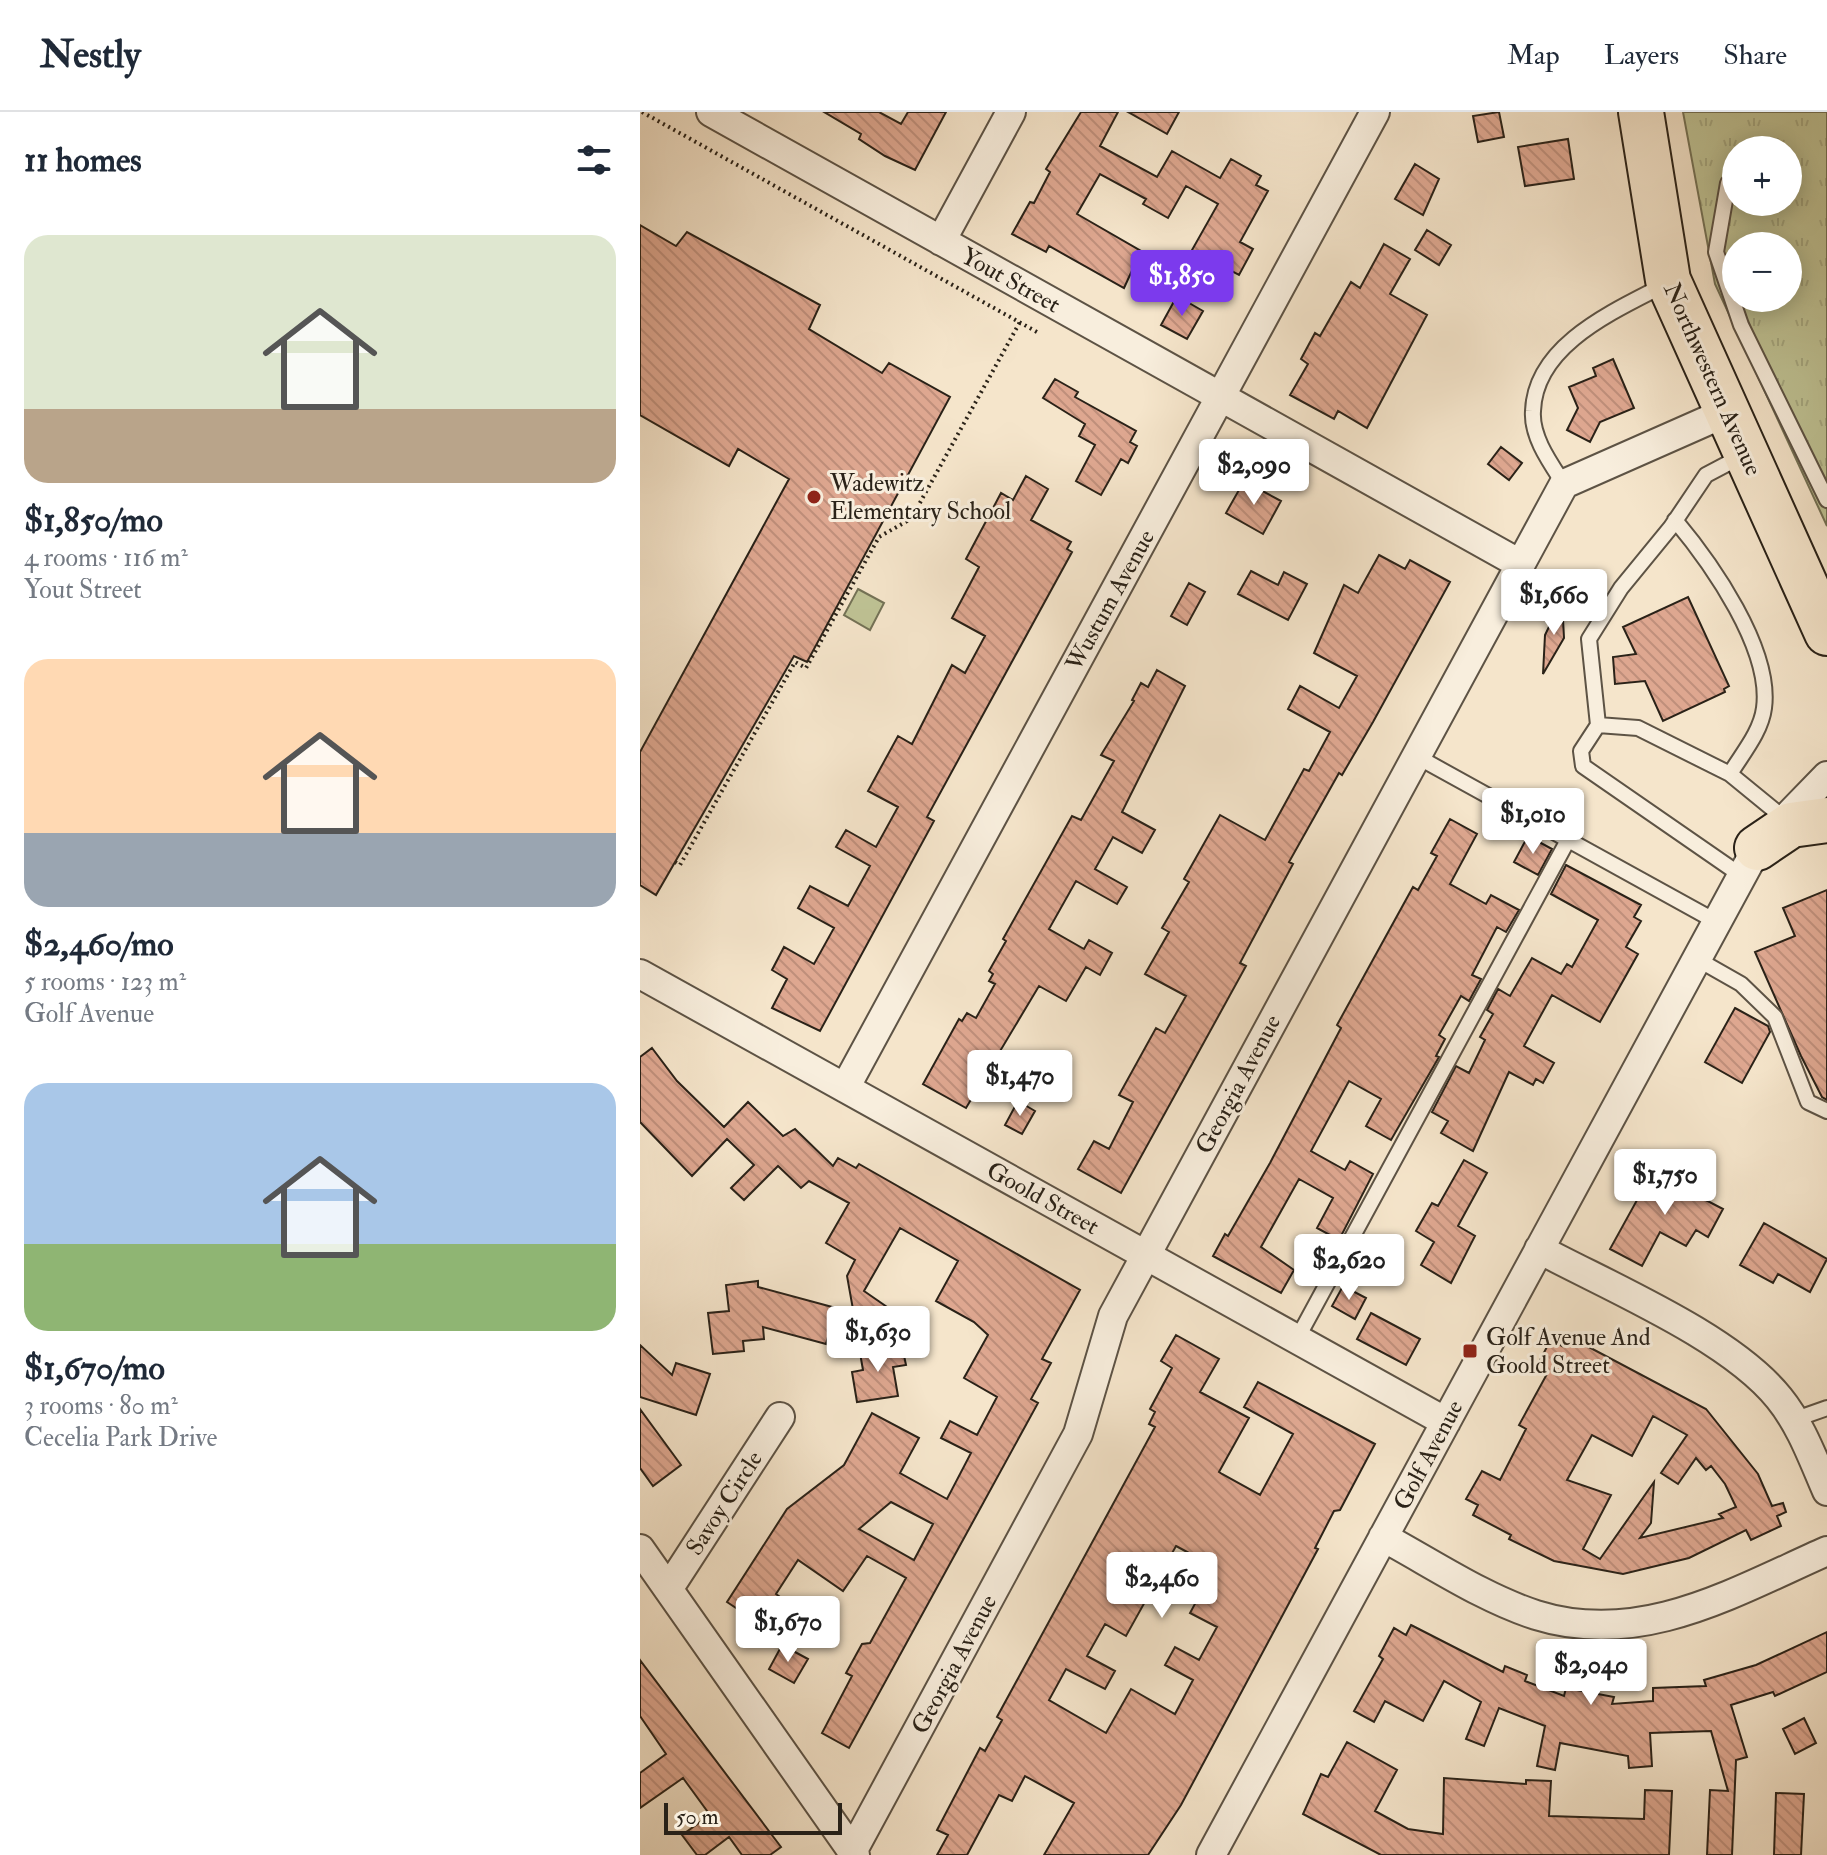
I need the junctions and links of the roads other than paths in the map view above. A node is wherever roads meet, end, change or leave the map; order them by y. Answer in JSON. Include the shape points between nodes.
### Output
{"nodes":[{"id":1,"x":711,"y":112,"type":"edge"},
{"id":2,"x":1011,"y":112,"type":"edge"},
{"id":3,"x":1375,"y":112,"type":"edge"},
{"id":4,"x":1641,"y":112,"type":"edge"},
{"id":5,"x":1722,"y":216,"type":"edge"},
{"id":6,"x":941,"y":241,"type":"junction"},
{"id":7,"x":1669,"y":282,"type":"junction"},
{"id":8,"x":1220,"y":397,"type":"junction"},
{"id":9,"x":1727,"y":412,"type":"junction"},
{"id":10,"x":1746,"y":454,"type":"junction"},
{"id":11,"x":1564,"y":484,"type":"junction"},
{"id":12,"x":1827,"y":500,"type":"edge"},
{"id":13,"x":1675,"y":520,"type":"junction"},
{"id":14,"x":1520,"y":564,"type":"junction"},
{"id":15,"x":1827,"y":633,"type":"edge"},
{"id":16,"x":1598,"y":725,"type":"junction"},
{"id":17,"x":1416,"y":756,"type":"junction"},
{"id":18,"x":1730,"y":774,"type":"junction"},
{"id":19,"x":1827,"y":776,"type":"edge"},
{"id":20,"x":1568,"y":840,"type":"junction"},
{"id":21,"x":1778,"y":841,"type":"edge"},
{"id":22,"x":1717,"y":922,"type":"junction"},
{"id":23,"x":1697,"y":959,"type":"junction"},
{"id":24,"x":640,"y":974,"type":"edge"},
{"id":25,"x":845,"y":1088,"type":"junction"},
{"id":26,"x":1827,"y":1111,"type":"edge"},
{"id":27,"x":1539,"y":1249,"type":"junction"},
{"id":28,"x":1145,"y":1255,"type":"junction"},
{"id":29,"x":1297,"y":1339,"type":"junction"},
{"id":30,"x":1827,"y":1408,"type":"edge"},
{"id":31,"x":780,"y":1417,"type":"dead end"},
{"id":32,"x":1793,"y":1420,"type":"junction"},
{"id":33,"x":1446,"y":1422,"type":"junction"},
{"id":34,"x":1827,"y":1491,"type":"edge"},
{"id":35,"x":1383,"y":1537,"type":"junction"},
{"id":36,"x":640,"y":1549,"type":"edge"},
{"id":37,"x":1827,"y":1551,"type":"edge"},
{"id":38,"x":669,"y":1588,"type":"junction"},
{"id":39,"x":854,"y":1853,"type":"edge"},
{"id":40,"x":1211,"y":1855,"type":"edge"}],
"edges":[{"from":1,"to":6,"type":"street","name":"Yout Street"},
{"from":2,"to":6,"type":"street"},
{"from":3,"to":8,"type":"street","name":"Wustum Avenue"},
{"from":4,"to":7,"type":"main road","name":"Northwestern Avenue"},
{"from":5,"to":12,"type":"lane","via":[[1716,252],[1741,325]]},
{"from":6,"to":8,"type":"street","name":"Yout Street"},
{"from":7,"to":9,"type":"main road","name":"Northwestern Avenue"},
{"from":7,"to":11,"type":"lane","via":[[1584,329],[1544,373],[1532,412],[1543,450]]},
{"from":8,"to":14,"type":"street","name":"Yout Street"},
{"from":8,"to":25,"type":"street","name":"Wustum Avenue"},
{"from":9,"to":10,"type":"main road","name":"Northwestern Avenue"},
{"from":9,"to":11,"type":"street"},
{"from":10,"to":13,"type":"lane","via":[[1706,475]]},
{"from":10,"to":15,"type":"main road","name":"Northwestern Avenue"},
{"from":11,"to":14,"type":"street","name":"Georgia Avenue"},
{"from":13,"to":16,"type":"lane","via":[[1589,639]]},
{"from":13,"to":18,"type":"lane","via":[[1721,581],[1765,684],[1757,730]]},
{"from":14,"to":17,"type":"street","name":"Georgia Avenue"},
{"from":16,"to":18,"type":"lane","via":[[1638,728]]},
{"from":16,"to":21,"type":"lane","via":[[1581,751],[1583,766]]},
{"from":17,"to":20,"type":"lane"},
{"from":17,"to":28,"type":"street","name":"Georgia Avenue"},
{"from":18,"to":21,"type":"lane"},
{"from":19,"to":21,"type":"street","name":"Golf Avenue"},
{"from":20,"to":22,"type":"lane"},
{"from":20,"to":29,"type":"lane"},
{"from":21,"to":22,"type":"street","name":"Golf Avenue"},
{"from":22,"to":23,"type":"street","name":"Golf Avenue"},
{"from":23,"to":26,"type":"lane","via":[[1741,984],[1775,1017],[1808,1102]]},
{"from":23,"to":27,"type":"street","name":"Golf Avenue"},
{"from":24,"to":25,"type":"street","name":"Goold Street"},
{"from":25,"to":28,"type":"street","name":"Goold Street"},
{"from":27,"to":32,"type":"street","via":[[1727,1350],[1755,1372]]},
{"from":27,"to":33,"type":"street","name":"Golf Avenue"},
{"from":28,"to":29,"type":"street","name":"Goold Street"},
{"from":28,"to":39,"type":"street","name":"Georgia Avenue","via":[[1113,1316],[1078,1434]]},
{"from":29,"to":33,"type":"street","name":"Goold Street"},
{"from":30,"to":32,"type":"lane"},
{"from":31,"to":38,"type":"street","name":"Savoy Circle"},
{"from":32,"to":34,"type":"street"},
{"from":33,"to":35,"type":"street","name":"Golf Avenue"},
{"from":35,"to":37,"type":"street","via":[[1536,1615],[1615,1626],[1690,1612]]},
{"from":35,"to":40,"type":"street","name":"Golf Avenue"},
{"from":36,"to":38,"type":"street"},
{"from":38,"to":39,"type":"street"}]}
